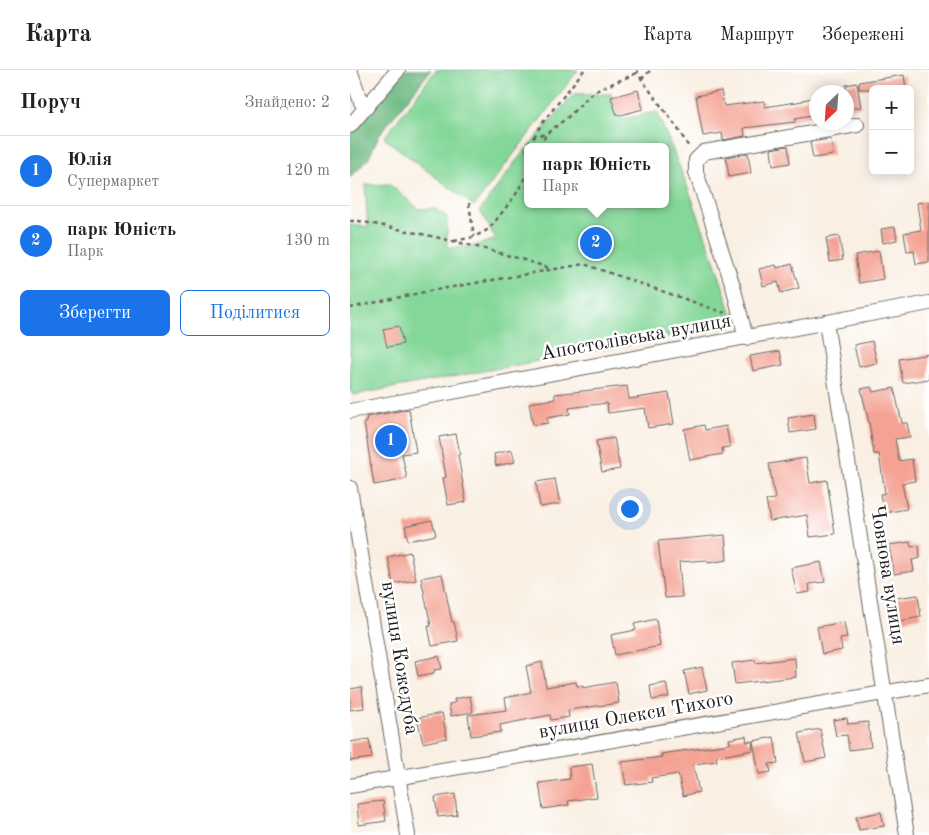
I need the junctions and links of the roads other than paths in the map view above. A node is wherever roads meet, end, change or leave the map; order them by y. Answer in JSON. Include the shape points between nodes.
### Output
{"nodes":[{"id":1,"x":350,"y":70,"type":"edge"},
{"id":2,"x":398,"y":70,"type":"edge"},
{"id":3,"x":367,"y":106,"type":"junction"},
{"id":4,"x":857,"y":125,"type":"dead end"},
{"id":5,"x":350,"y":126,"type":"edge"},
{"id":6,"x":929,"y":303,"type":"edge"},
{"id":7,"x":826,"y":322,"type":"junction"},
{"id":8,"x":746,"y":338,"type":"junction"},
{"id":9,"x":350,"y":410,"type":"edge"},
{"id":10,"x":350,"y":488,"type":"edge"},
{"id":11,"x":929,"y":685,"type":"edge"},
{"id":12,"x":885,"y":692,"type":"junction"},
{"id":13,"x":398,"y":778,"type":"junction"},
{"id":14,"x":350,"y":786,"type":"edge"},
{"id":15,"x":408,"y":835,"type":"edge"},
{"id":16,"x":907,"y":835,"type":"edge"}],
"edges":[{"from":1,"to":3,"type":"street","via":[[361,102]]},
{"from":2,"to":3,"type":"street"},
{"from":3,"to":5,"type":"street"},
{"from":4,"to":8,"type":"street","via":[[704,152],[696,160],[696,172],[733,286]]},
{"from":6,"to":7,"type":"street","name":"Апостолівська вулиця"},
{"from":7,"to":8,"type":"street","name":"Апостолівська вулиця"},
{"from":7,"to":12,"type":"street","name":"Човнова вулиця"},
{"from":8,"to":9,"type":"street","name":"Апостолівська вулиця"},
{"from":10,"to":13,"type":"street","name":"вулиця Кожедуба"},
{"from":11,"to":12,"type":"street","name":"вулиця Олекси Тихого"},
{"from":12,"to":13,"type":"street","name":"вулиця Олекси Тихого"},
{"from":12,"to":16,"type":"street","name":"Човнова вулиця"},
{"from":13,"to":14,"type":"street","name":"вулиця Олекси Тихого"},
{"from":13,"to":15,"type":"street","name":"вулиця Кожедуба"}]}
